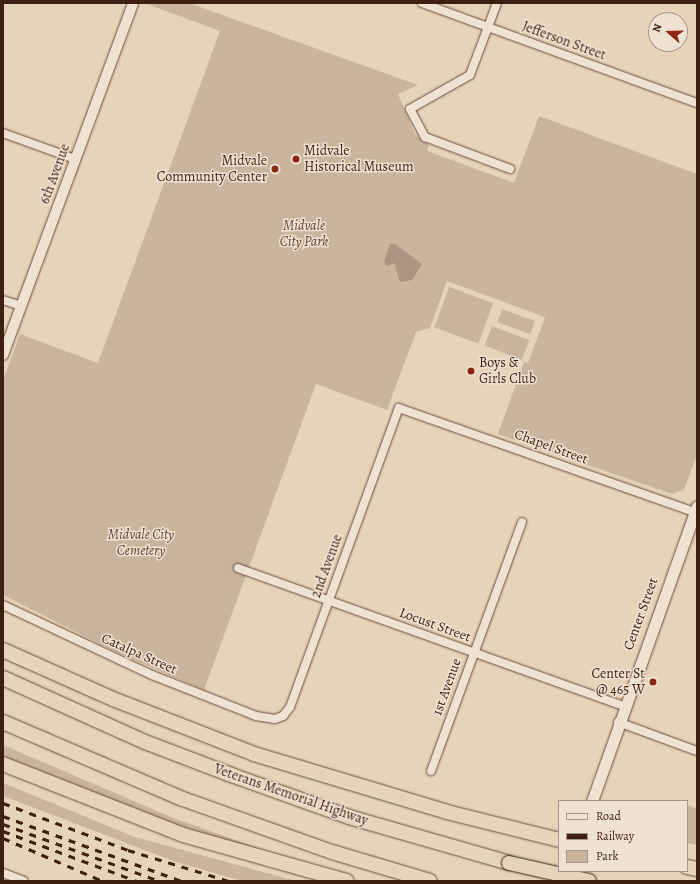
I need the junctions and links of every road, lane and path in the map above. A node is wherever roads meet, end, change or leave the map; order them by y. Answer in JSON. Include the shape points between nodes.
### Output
{"nodes":[{"id":1,"x":133,"y":3,"type":"edge"},
{"id":2,"x":422,"y":3,"type":"edge"},
{"id":3,"x":497,"y":3,"type":"edge"},
{"id":4,"x":488,"y":27,"type":"junction"},
{"id":5,"x":697,"y":103,"type":"edge"},
{"id":6,"x":3,"y":133,"type":"edge"},
{"id":7,"x":75,"y":159,"type":"junction"},
{"id":8,"x":510,"y":169,"type":"dead end"},
{"id":9,"x":3,"y":300,"type":"edge"},
{"id":10,"x":21,"y":306,"type":"junction"},
{"id":11,"x":3,"y":355,"type":"edge"},
{"id":12,"x":399,"y":408,"type":"joint"},
{"id":13,"x":696,"y":509,"type":"edge"},
{"id":14,"x":522,"y":522,"type":"dead end"},
{"id":15,"x":238,"y":568,"type":"dead end"},
{"id":16,"x":328,"y":600,"type":"junction"},
{"id":17,"x":3,"y":605,"type":"edge"},
{"id":18,"x":3,"y":650,"type":"edge"},
{"id":19,"x":474,"y":652,"type":"junction"},
{"id":20,"x":3,"y":678,"type":"edge"},
{"id":21,"x":624,"y":706,"type":"junction"},
{"id":22,"x":267,"y":719,"type":"joint"},
{"id":23,"x":3,"y":722,"type":"edge"},
{"id":24,"x":618,"y":722,"type":"junction"},
{"id":25,"x":697,"y":751,"type":"edge"},
{"id":26,"x":3,"y":764,"type":"edge"},
{"id":27,"x":431,"y":771,"type":"dead end"},
{"id":28,"x":592,"y":800,"type":"edge"},
{"id":29,"x":558,"y":840,"type":"edge"},
{"id":30,"x":3,"y":872,"type":"edge"},
{"id":31,"x":24,"y":881,"type":"edge"},
{"id":32,"x":347,"y":881,"type":"edge"},
{"id":33,"x":430,"y":881,"type":"edge"},
{"id":34,"x":589,"y":881,"type":"edge"}],
"edges":[{"from":1,"to":7,"type":"street","name":"6th Avenue"},
{"from":2,"to":4,"type":"street","name":"Jefferson Street"},
{"from":3,"to":4,"type":"street"},
{"from":4,"to":5,"type":"street","name":"Jefferson Street"},
{"from":4,"to":8,"type":"street","via":[[470,75],[410,108],[425,137]]},
{"from":6,"to":7,"type":"street"},
{"from":7,"to":10,"type":"street","name":"6th Avenue"},
{"from":9,"to":10,"type":"street"},
{"from":10,"to":11,"type":"street","name":"6th Avenue"},
{"from":12,"to":13,"type":"street","name":"Chapel Street"},
{"from":12,"to":16,"type":"street","name":"2nd Avenue"},
{"from":13,"to":21,"type":"main road","name":"Center Street"},
{"from":14,"to":19,"type":"street","name":"1st Avenue"},
{"from":15,"to":16,"type":"street","name":"Locust Street"},
{"from":16,"to":19,"type":"street","name":"Locust Street"},
{"from":16,"to":22,"type":"street","name":"2nd Avenue","via":[[290,707],[284,716]]},
{"from":17,"to":22,"type":"street","name":"Catalpa Street","via":[[152,675]]},
{"from":18,"to":29,"type":"highway","via":[[113,699],[254,754]]},
{"from":19,"to":21,"type":"street","name":"Locust Street"},
{"from":19,"to":27,"type":"street","name":"1st Avenue"},
{"from":20,"to":34,"type":"highway","name":"Veterans Memorial Highway","bridge":true,"via":[[145,742],[349,817],[509,864]]},
{"from":21,"to":24,"type":"main road","name":"Center Street"},
{"from":23,"to":33,"type":"highway","via":[[197,804],[332,852]]},
{"from":24,"to":25,"type":"street"},
{"from":24,"to":28,"type":"main road","name":"Center Street"},
{"from":26,"to":32,"type":"highway","via":[[183,835]]},
{"from":30,"to":31,"type":"street"}]}
